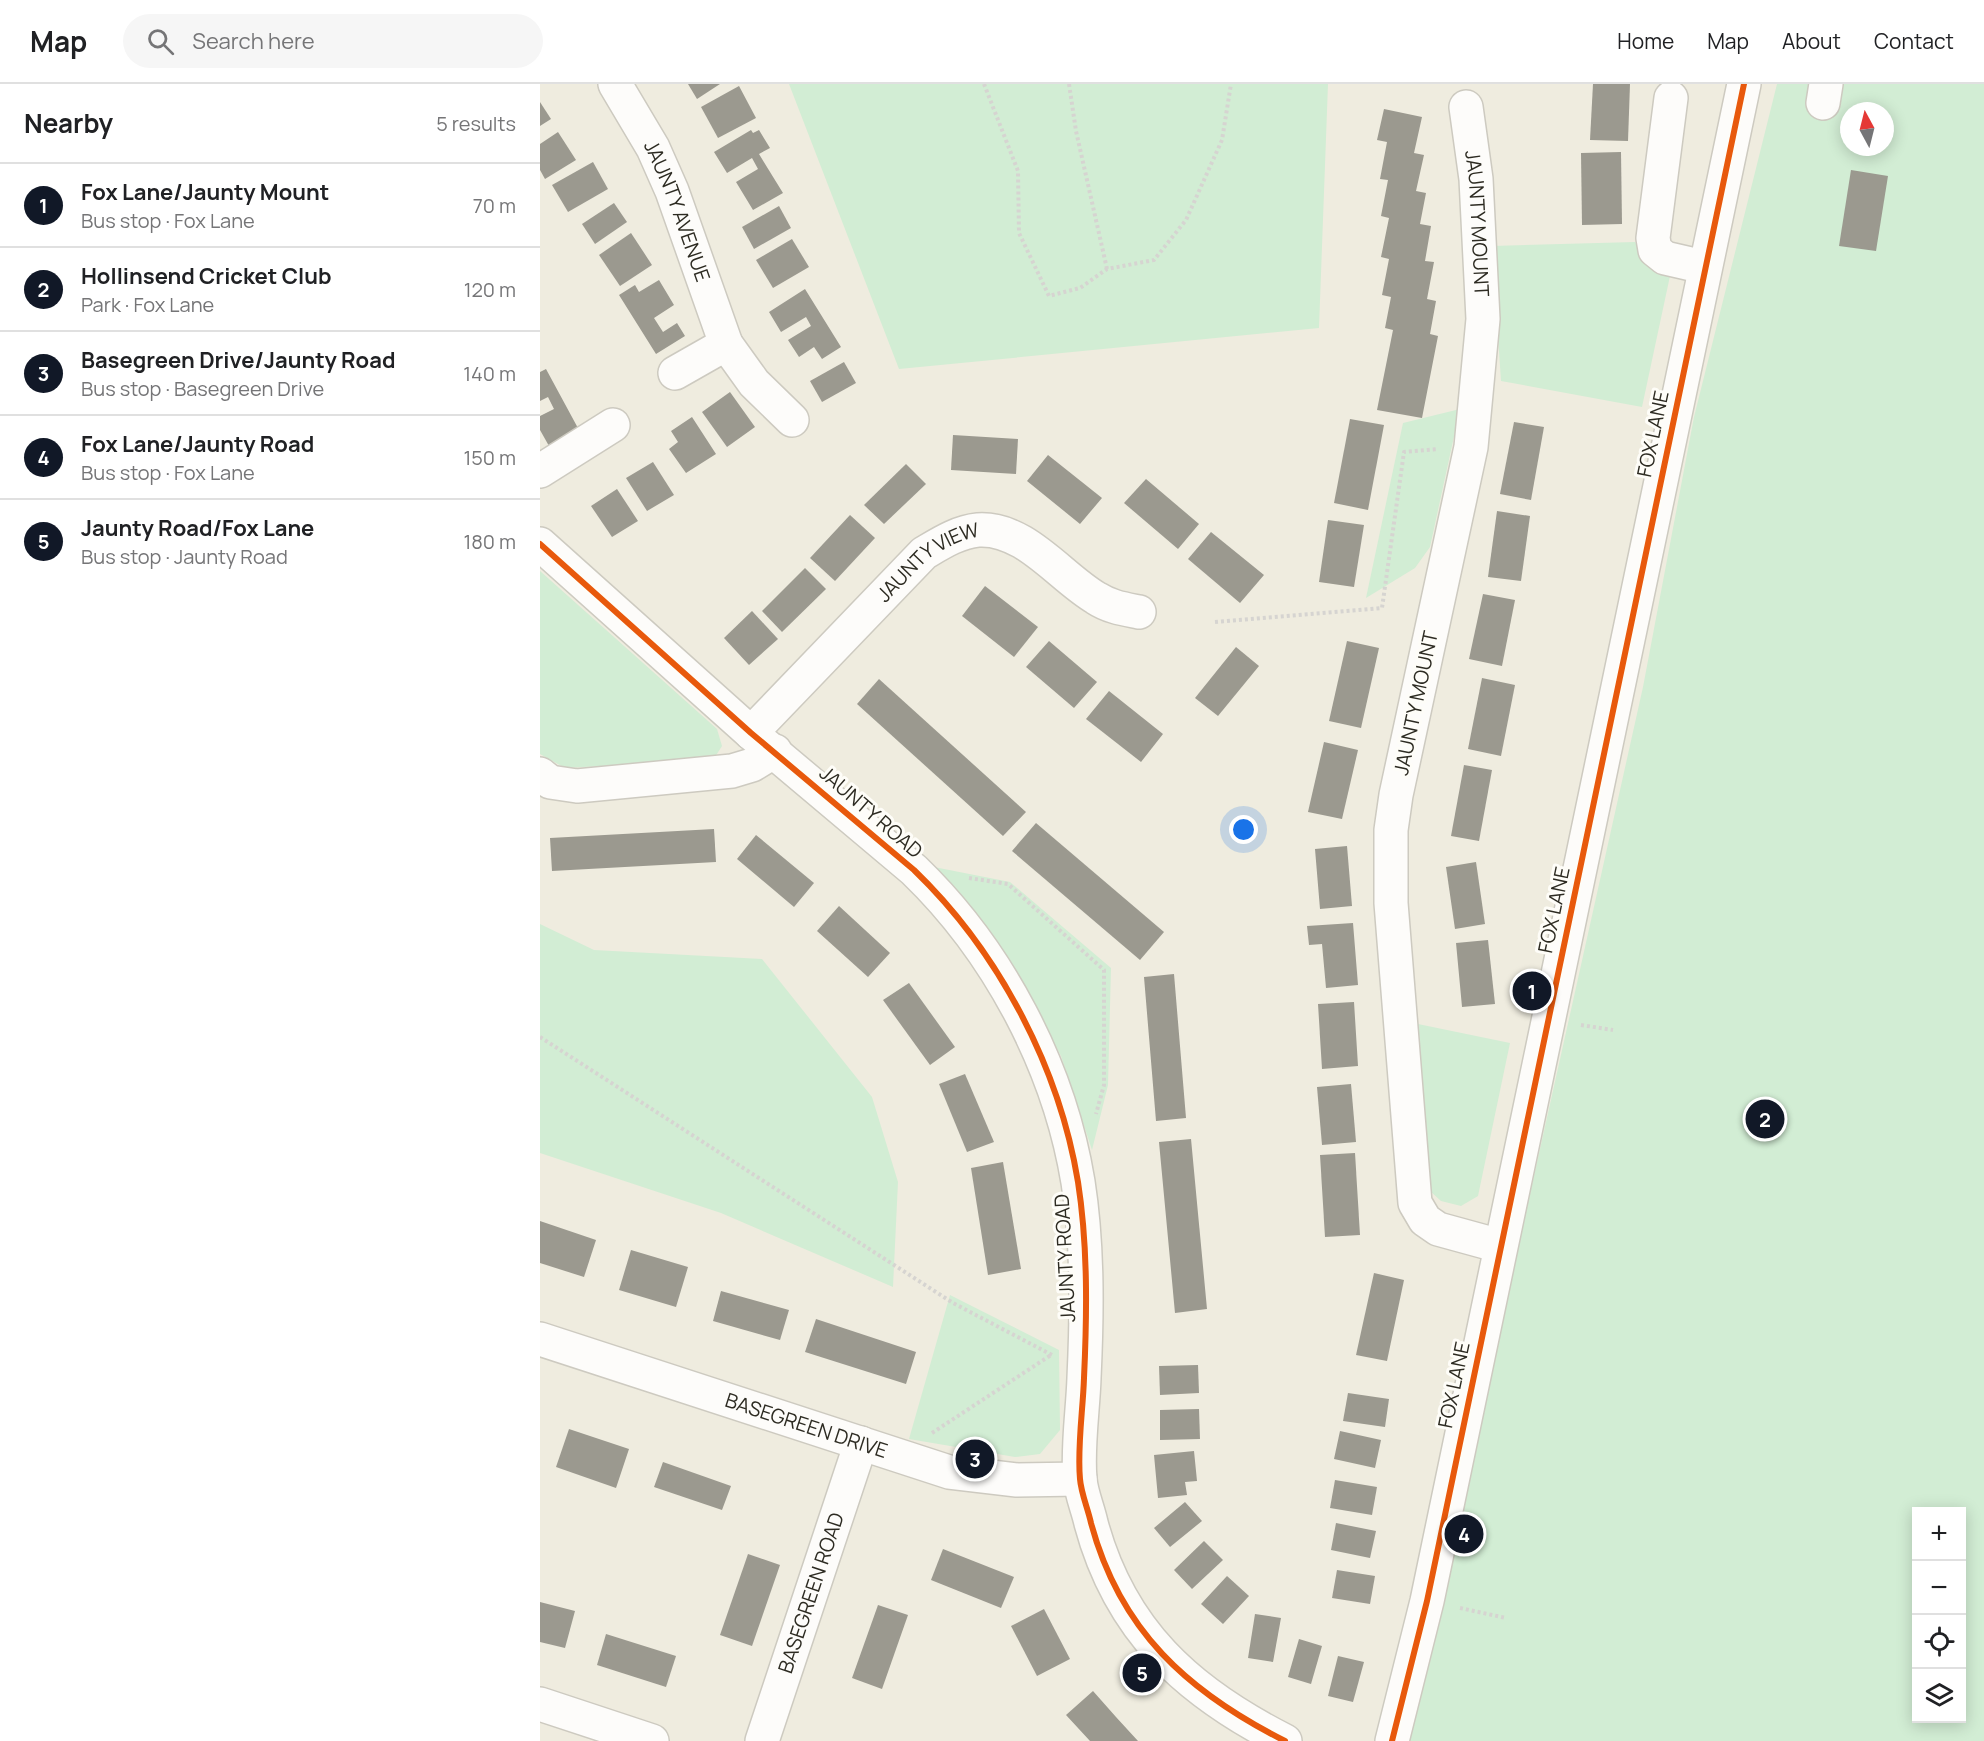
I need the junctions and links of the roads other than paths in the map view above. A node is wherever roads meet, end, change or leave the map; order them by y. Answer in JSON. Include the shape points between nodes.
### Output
{"nodes":[{"id":1,"x":615,"y":84,"type":"edge"},
{"id":2,"x":1744,"y":84,"type":"edge"},
{"id":3,"x":1671,"y":98,"type":"dead end"},
{"id":4,"x":1466,"y":107,"type":"dead end"},
{"id":5,"x":1704,"y":267,"type":"junction"},
{"id":6,"x":726,"y":344,"type":"junction"},
{"id":7,"x":675,"y":373,"type":"dead end"},
{"id":8,"x":792,"y":420,"type":"dead end"},
{"id":9,"x":613,"y":425,"type":"dead end"},
{"id":10,"x":540,"y":471,"type":"edge"},
{"id":11,"x":540,"y":544,"type":"edge"},
{"id":12,"x":1140,"y":612,"type":"dead end"},
{"id":13,"x":763,"y":742,"type":"junction"},
{"id":14,"x":540,"y":774,"type":"edge"},
{"id":15,"x":1500,"y":1246,"type":"junction"},
{"id":16,"x":540,"y":1339,"type":"edge"},
{"id":17,"x":861,"y":1443,"type":"junction"},
{"id":18,"x":1080,"y":1479,"type":"junction"},
{"id":19,"x":540,"y":1704,"type":"edge"},
{"id":20,"x":652,"y":1741,"type":"edge"},
{"id":21,"x":762,"y":1741,"type":"edge"},
{"id":22,"x":1285,"y":1741,"type":"edge"},
{"id":23,"x":1392,"y":1741,"type":"edge"}],
"edges":[{"from":1,"to":6,"type":"street","name":"JAUNTY AVENUE","via":[[653,148],[672,191]]},
{"from":2,"to":5,"type":"street","name":"FOX LANE"},
{"from":3,"to":5,"type":"street","via":[[1653,238],[1655,250],[1665,258]]},
{"from":4,"to":15,"type":"street","name":"JAUNTY MOUNT","via":[[1476,178],[1483,318],[1471,447],[1396,795],[1391,830],[1391,903],[1415,1203],[1425,1220],[1438,1229]]},
{"from":5,"to":15,"type":"street","name":"FOX LANE"},
{"from":6,"to":7,"type":"street"},
{"from":6,"to":8,"type":"street","name":"JAUNTY AVENUE","via":[[754,383]]},
{"from":9,"to":10,"type":"street"},
{"from":11,"to":13,"type":"street","name":"JAUNTY ROAD"},
{"from":12,"to":13,"type":"street","name":"JAUNTY VIEW","via":[[1095,598],[1024,544],[1002,534],[979,530],[951,537],[924,553]]},
{"from":13,"to":14,"type":"street","via":[[753,765],[732,771],[576,786],[550,782]]},
{"from":13,"to":18,"type":"street","name":"JAUNTY ROAD","via":[[914,870],[944,901],[996,969],[1044,1068],[1078,1181],[1084,1240],[1085,1371]]},
{"from":15,"to":23,"type":"street","name":"FOX LANE","via":[[1427,1601]]},
{"from":16,"to":17,"type":"street","name":"BASEGREEN DRIVE"},
{"from":17,"to":18,"type":"street","name":"BASEGREEN DRIVE","via":[[949,1472],[1017,1480]]},
{"from":17,"to":21,"type":"street","name":"BASEGREEN ROAD"},
{"from":18,"to":22,"type":"street","name":"JAUNTY ROAD","via":[[1100,1551],[1117,1590],[1147,1640],[1192,1683],[1246,1722]]},
{"from":19,"to":20,"type":"street"}]}
